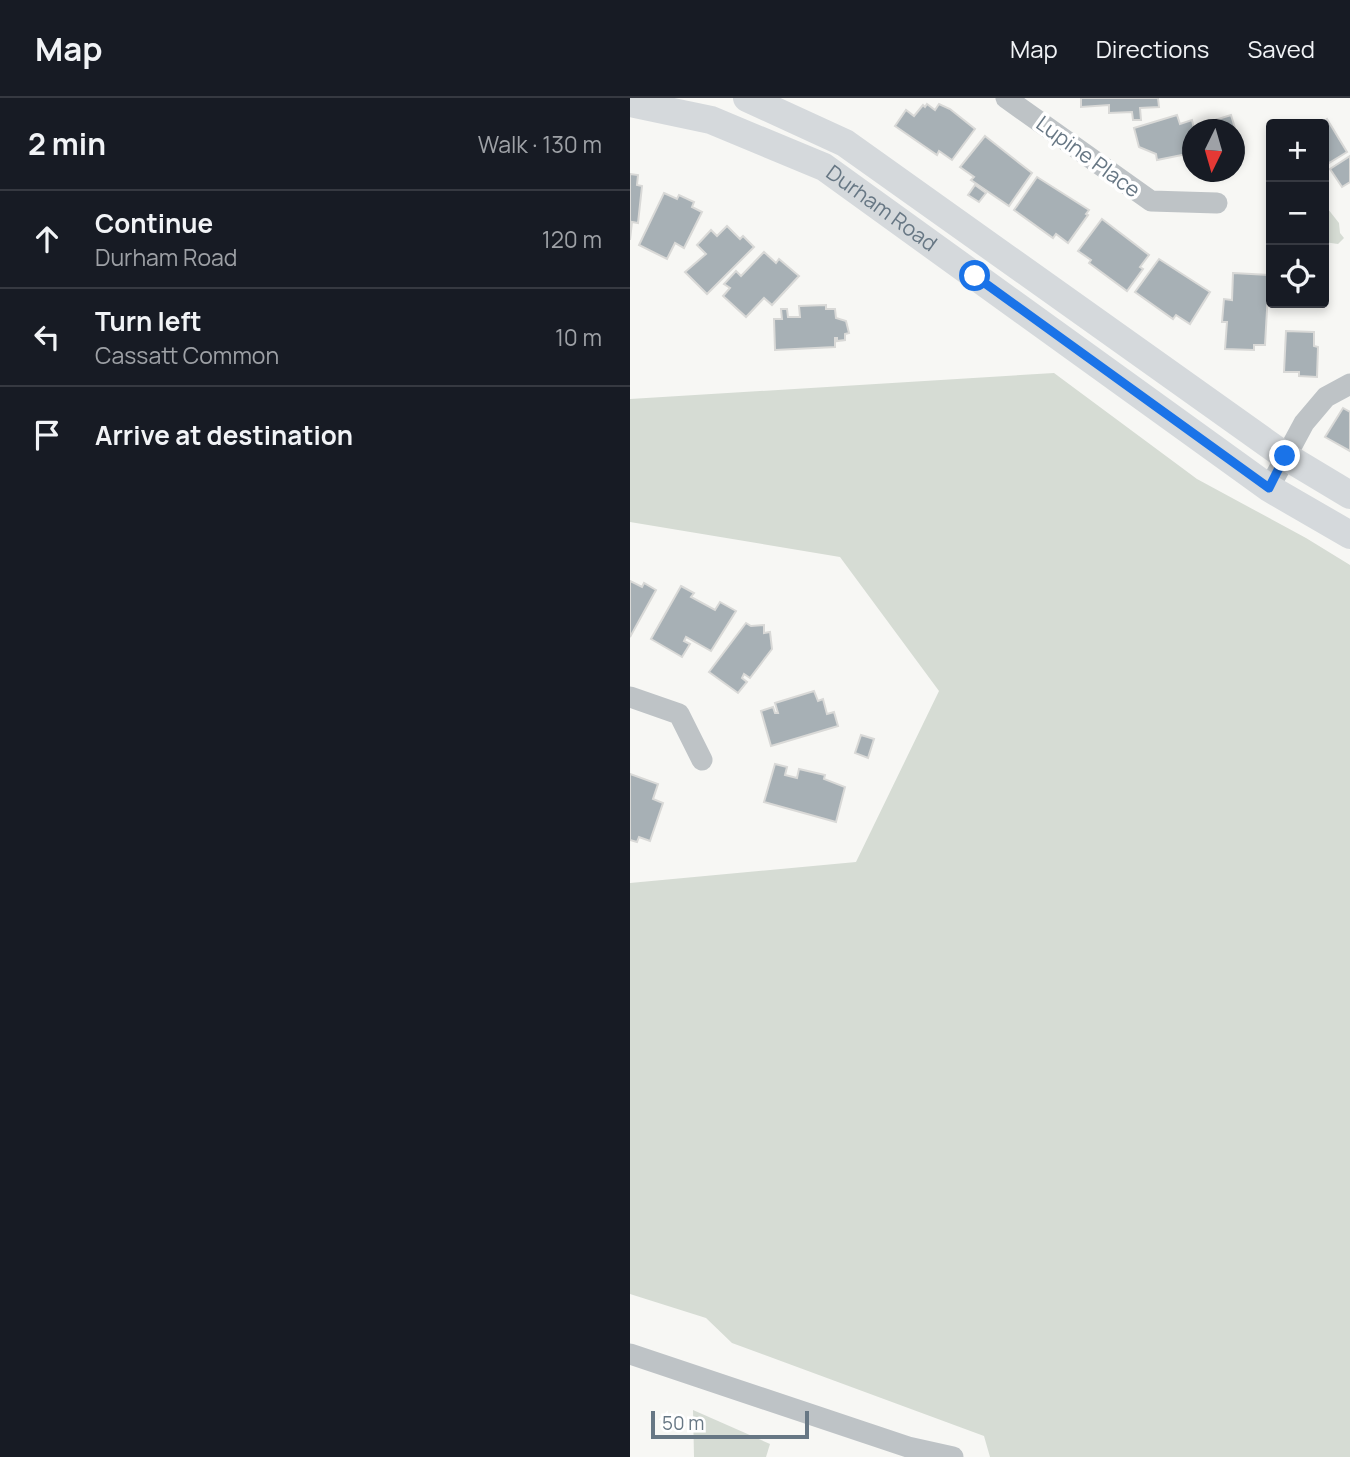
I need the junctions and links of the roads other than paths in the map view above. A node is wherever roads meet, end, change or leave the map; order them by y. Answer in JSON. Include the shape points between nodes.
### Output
{"nodes":[{"id":1,"x":747,"y":98,"type":"edge"},
{"id":2,"x":1006,"y":98,"type":"edge"},
{"id":3,"x":630,"y":103,"type":"edge"},
{"id":4,"x":1217,"y":203,"type":"dead end"},
{"id":5,"x":1350,"y":384,"type":"edge"},
{"id":6,"x":1285,"y":456,"type":"junction"},
{"id":7,"x":1269,"y":488,"type":"junction"},
{"id":8,"x":1350,"y":495,"type":"edge"},
{"id":9,"x":1350,"y":535,"type":"edge"},
{"id":10,"x":630,"y":697,"type":"edge"},
{"id":11,"x":702,"y":760,"type":"dead end"},
{"id":12,"x":630,"y":1354,"type":"edge"},
{"id":13,"x":907,"y":1452,"type":"edge"},
{"id":14,"x":953,"y":1457,"type":"edge"}],
"edges":[{"from":1,"to":6,"type":"main road","name":"Durham Road","via":[[845,143]]},
{"from":2,"to":4,"type":"street","name":"Lupine Place","via":[[1151,201]]},
{"from":3,"to":7,"type":"main road","name":"Durham Road","via":[[711,120],[824,167]]},
{"from":5,"to":6,"type":"street","via":[[1326,397]]},
{"from":6,"to":7,"type":"street"},
{"from":6,"to":8,"type":"main road","name":"Durham Road"},
{"from":7,"to":9,"type":"main road","name":"Durham Road"},
{"from":10,"to":11,"type":"street","via":[[679,714]]},
{"from":12,"to":13,"type":"street"},
{"from":13,"to":14,"type":"street"}]}
